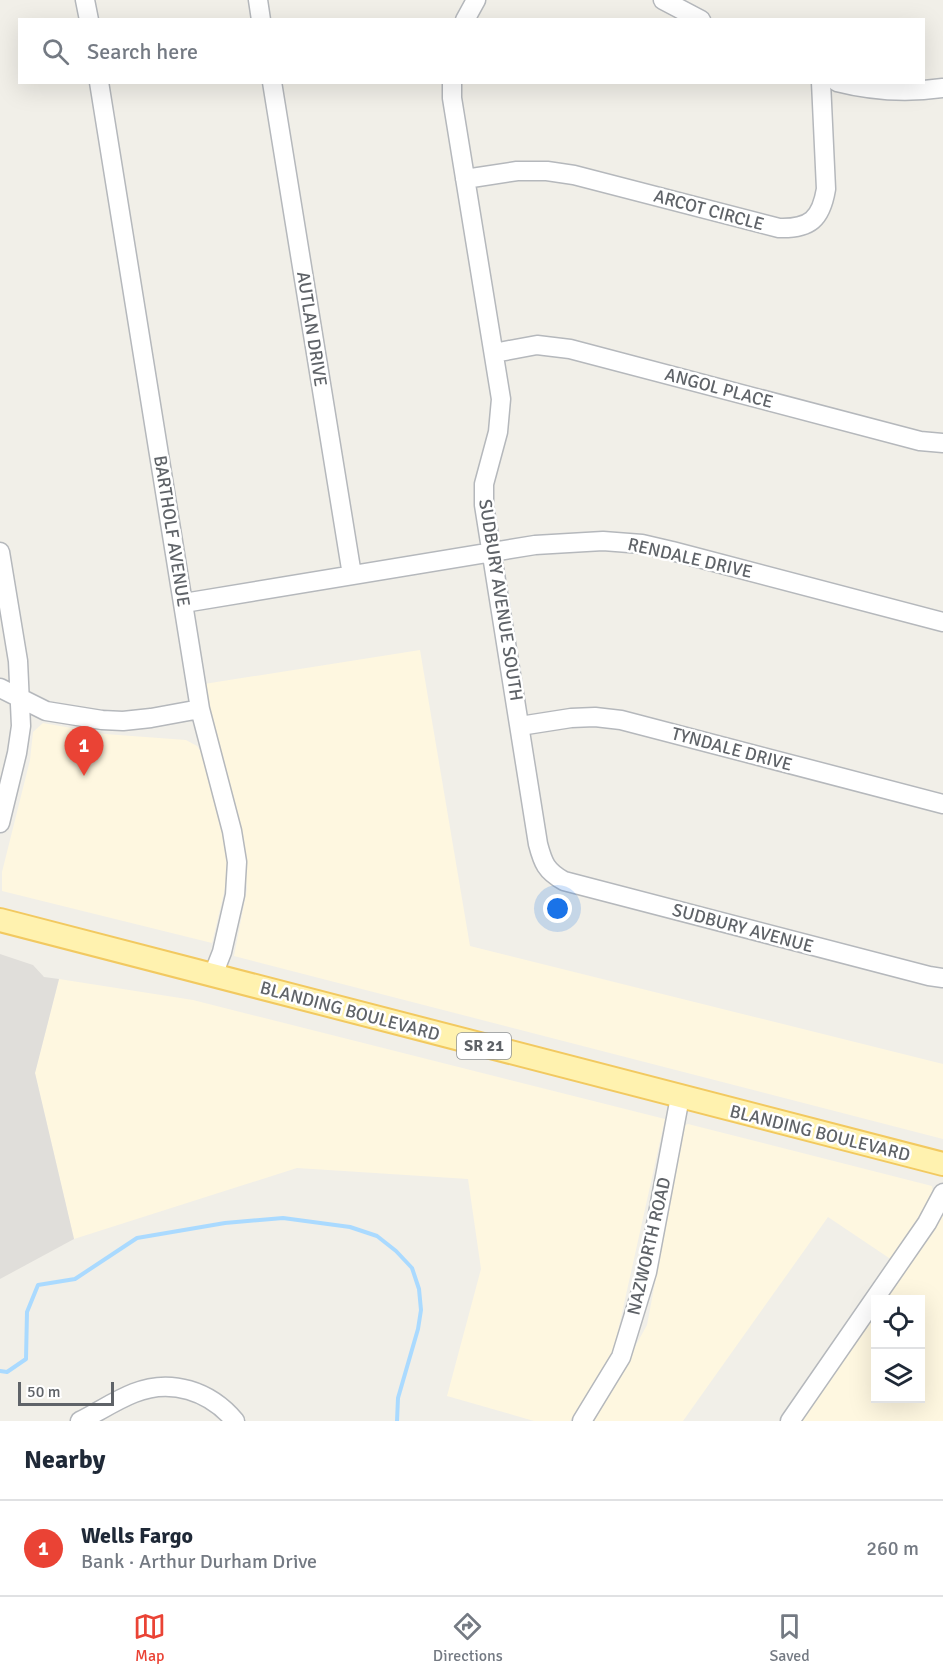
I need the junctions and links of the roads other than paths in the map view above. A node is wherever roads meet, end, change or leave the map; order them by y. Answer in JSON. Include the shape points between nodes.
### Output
{"nodes":[{"id":1,"x":85,"y":0,"type":"edge"},
{"id":2,"x":258,"y":0,"type":"edge"},
{"id":3,"x":476,"y":0,"type":"edge"},
{"id":4,"x":663,"y":0,"type":"edge"},
{"id":5,"x":88,"y":18,"type":"edge"},
{"id":6,"x":261,"y":18,"type":"edge"},
{"id":7,"x":466,"y":18,"type":"edge"},
{"id":8,"x":697,"y":18,"type":"edge"},
{"id":9,"x":99,"y":84,"type":"edge"},
{"id":10,"x":272,"y":84,"type":"edge"},
{"id":11,"x":452,"y":84,"type":"edge"},
{"id":12,"x":821,"y":84,"type":"edge"},
{"id":13,"x":844,"y":84,"type":"edge"},
{"id":14,"x":943,"y":88,"type":"edge"},
{"id":15,"x":465,"y":179,"type":"junction"},
{"id":16,"x":494,"y":353,"type":"junction"},
{"id":17,"x":943,"y":443,"type":"edge"},
{"id":18,"x":0,"y":552,"type":"edge"},
{"id":19,"x":491,"y":552,"type":"junction"},
{"id":20,"x":352,"y":575,"type":"junction"},
{"id":21,"x":184,"y":603,"type":"junction"},
{"id":22,"x":943,"y":622,"type":"edge"},
{"id":23,"x":0,"y":688,"type":"edge"},
{"id":24,"x":20,"y":698,"type":"junction"},
{"id":25,"x":200,"y":709,"type":"junction"},
{"id":26,"x":520,"y":726,"type":"junction"},
{"id":27,"x":943,"y":804,"type":"edge"},
{"id":28,"x":0,"y":822,"type":"edge"},
{"id":29,"x":547,"y":869,"type":"joint"},
{"id":30,"x":0,"y":920,"type":"edge"},
{"id":31,"x":213,"y":975,"type":"junction"},
{"id":32,"x":943,"y":978,"type":"edge"},
{"id":33,"x":680,"y":1096,"type":"junction"},
{"id":34,"x":943,"y":1164,"type":"edge"},
{"id":35,"x":943,"y":1193,"type":"edge"},
{"id":36,"x":80,"y":1421,"type":"edge"},
{"id":37,"x":235,"y":1421,"type":"edge"},
{"id":38,"x":582,"y":1421,"type":"edge"},
{"id":39,"x":790,"y":1421,"type":"edge"}],
"edges":[{"from":1,"to":5,"type":"street"},
{"from":2,"to":6,"type":"street"},
{"from":3,"to":7,"type":"street"},
{"from":4,"to":8,"type":"street"},
{"from":9,"to":21,"type":"street","name":"BARTHOLF AVENUE"},
{"from":10,"to":20,"type":"street","name":"AUTLAN DRIVE"},
{"from":11,"to":15,"type":"street","name":"SUDBURY AVENUE SOUTH"},
{"from":12,"to":15,"type":"street","name":"ARCOT CIRCLE","via":[[826,189],[823,205],[816,217],[791,229],[574,175],[517,171]]},
{"from":13,"to":14,"type":"street","via":[[895,92]]},
{"from":15,"to":16,"type":"street","name":"SUDBURY AVENUE SOUTH"},
{"from":16,"to":17,"type":"street","name":"ANGOL PLACE","via":[[537,345],[570,348],[909,438]]},
{"from":16,"to":19,"type":"street","name":"SUDBURY AVENUE SOUTH","via":[[501,399],[498,432],[484,484]]},
{"from":18,"to":24,"type":"street","via":[[18,661]]},
{"from":19,"to":20,"type":"street","name":"RENDALE DRIVE"},
{"from":19,"to":22,"type":"street","name":"RENDALE DRIVE","via":[[569,542],[642,544]]},
{"from":19,"to":26,"type":"street","name":"SUDBURY AVENUE SOUTH"},
{"from":20,"to":21,"type":"street","name":"RENDALE DRIVE"},
{"from":21,"to":25,"type":"street","name":"BARTHOLF AVENUE"},
{"from":23,"to":24,"type":"street"},
{"from":24,"to":25,"type":"street","via":[[46,711],[102,720],[151,718]]},
{"from":24,"to":28,"type":"street","via":[[17,753]]},
{"from":25,"to":31,"type":"street","name":"BARTHOLF AVENUE","via":[[237,862],[235,895]]},
{"from":26,"to":27,"type":"street","name":"TYNDALE DRIVE","via":[[571,718],[621,720]]},
{"from":26,"to":29,"type":"street","name":"SUDBURY AVENUE SOUTH","via":[[538,844]]},
{"from":29,"to":32,"type":"street","name":"SUDBURY AVENUE","via":[[564,881]]},
{"from":30,"to":31,"type":"main road","name":"BLANDING BOULEVARD","number":"SR 21"},
{"from":31,"to":33,"type":"main road","name":"BLANDING BOULEVARD","number":"SR 21"},
{"from":33,"to":34,"type":"main road","name":"BLANDING BOULEVARD","number":"SR 21"},
{"from":33,"to":38,"type":"street","name":"NAZWORTH ROAD","via":[[647,1272],[621,1357]]},
{"from":35,"to":39,"type":"street","via":[[927,1223]]},
{"from":36,"to":37,"type":"street","via":[[135,1393],[172,1387],[193,1390],[211,1399]]}]}
